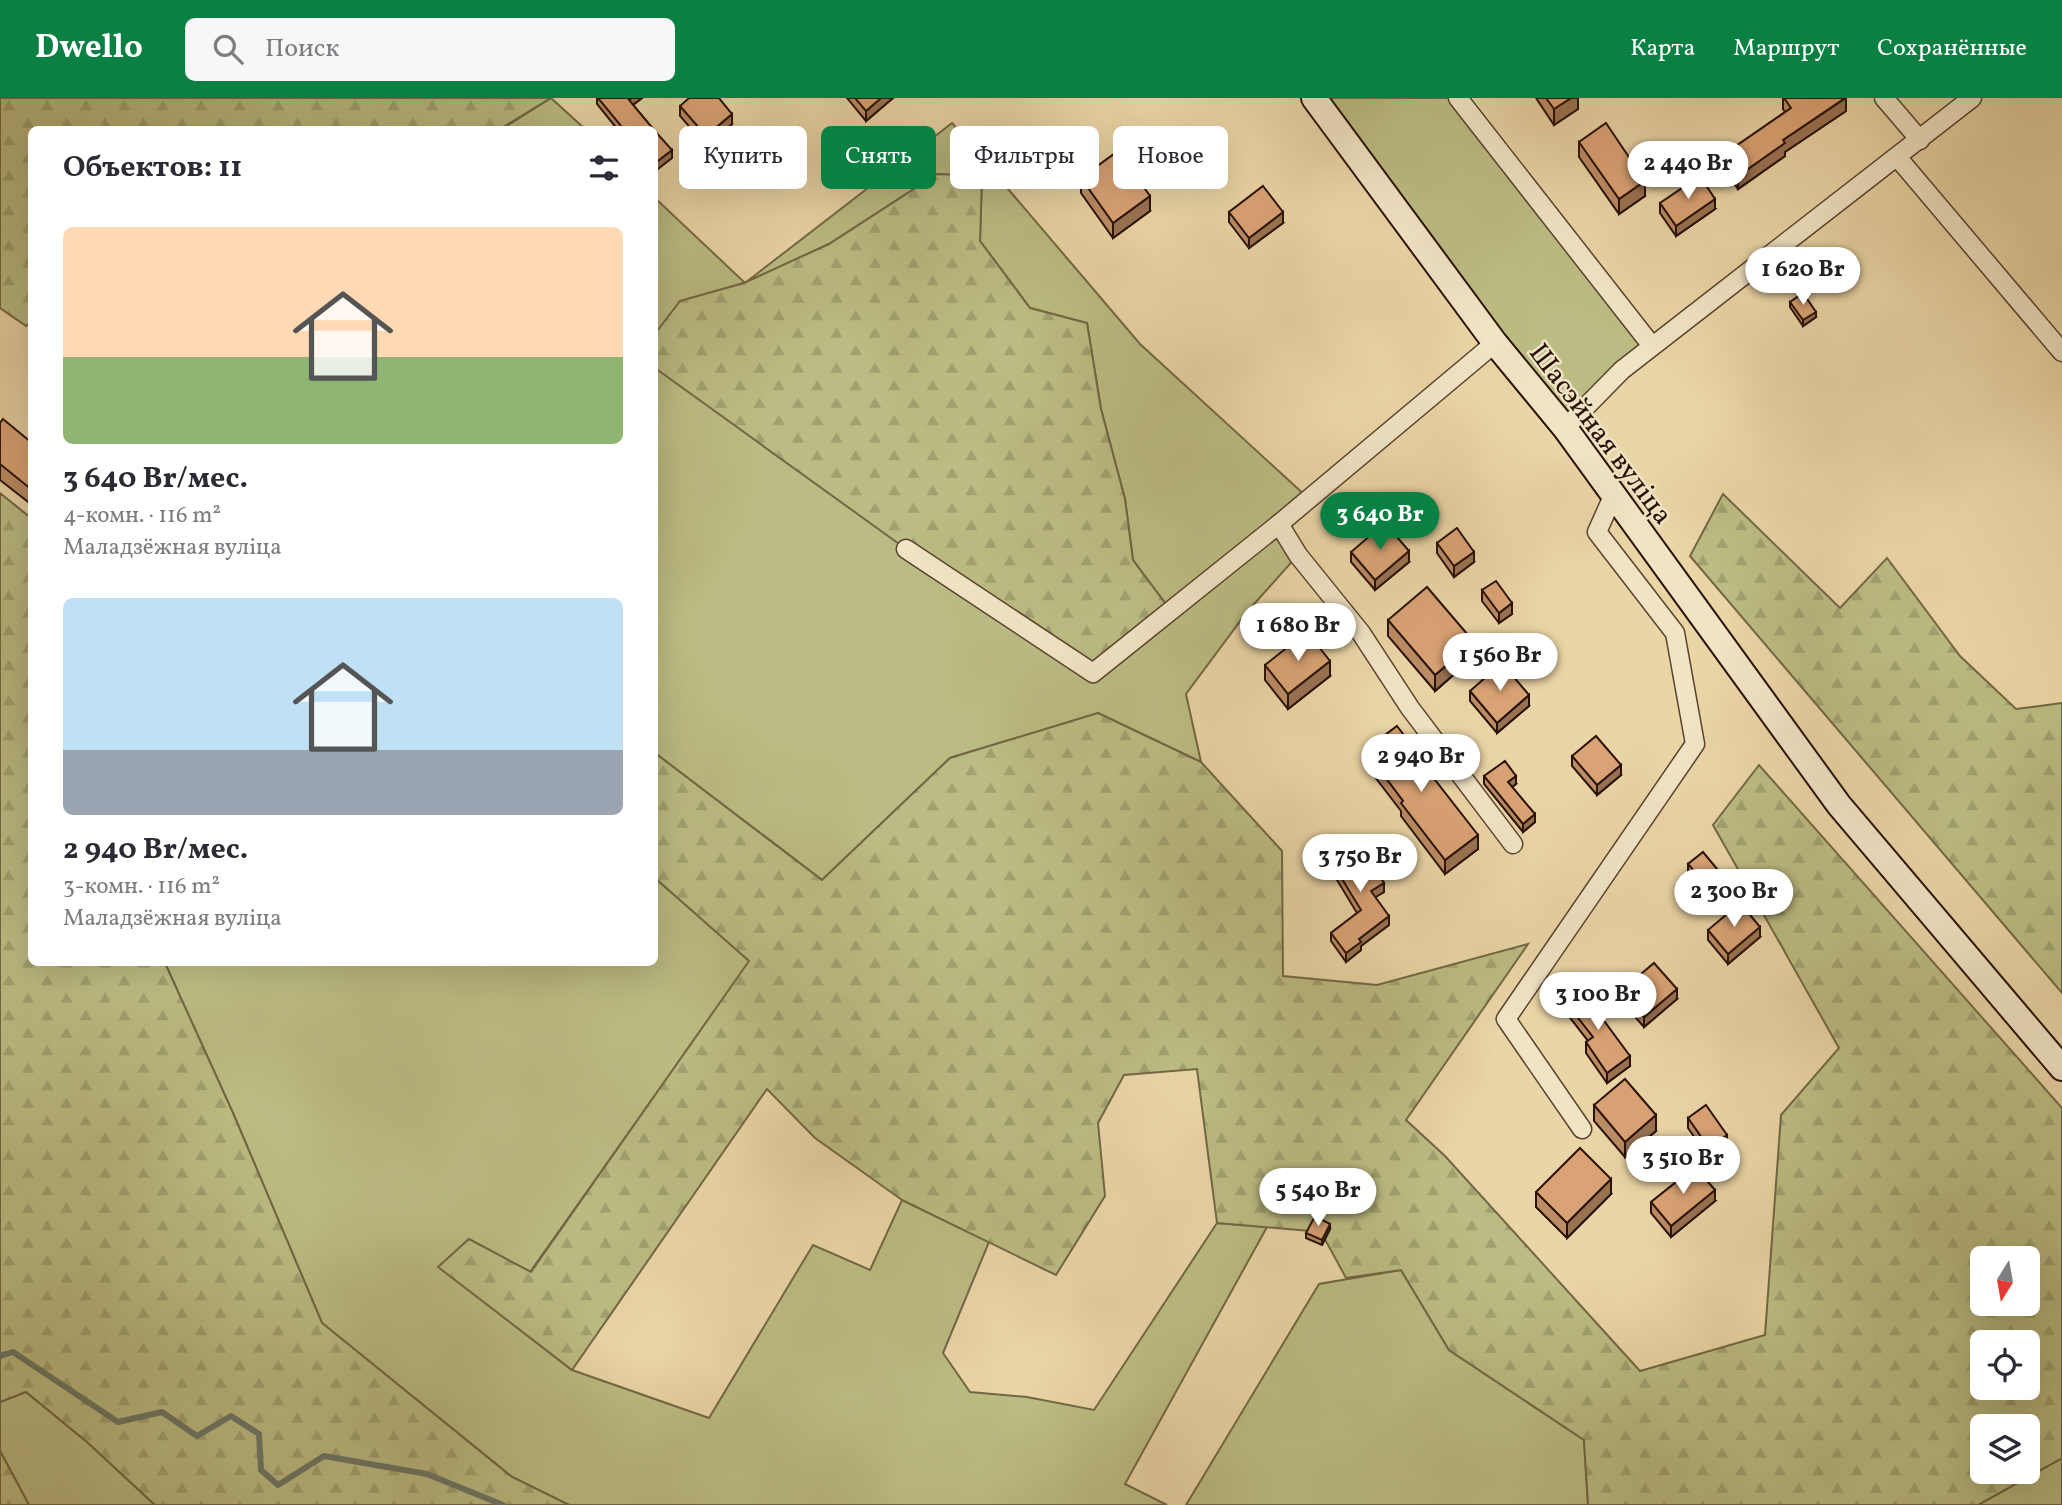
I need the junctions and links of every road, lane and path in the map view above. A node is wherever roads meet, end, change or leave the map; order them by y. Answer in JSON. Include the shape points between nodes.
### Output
{"nodes":[{"id":1,"x":1314,"y":98,"type":"edge"},
{"id":2,"x":1458,"y":98,"type":"edge"},
{"id":3,"x":1884,"y":98,"type":"edge"},
{"id":4,"x":1972,"y":98,"type":"edge"},
{"id":5,"x":1920,"y":140,"type":"junction"},
{"id":6,"x":1898,"y":158,"type":"junction"},
{"id":7,"x":1495,"y":344,"type":"junction"},
{"id":8,"x":1652,"y":346,"type":"junction"},
{"id":9,"x":2062,"y":352,"type":"edge"},
{"id":10,"x":1565,"y":428,"type":"junction"},
{"id":11,"x":1614,"y":495,"type":"junction"},
{"id":12,"x":1279,"y":524,"type":"junction"},
{"id":13,"x":906,"y":549,"type":"dead end"},
{"id":14,"x":1514,"y":844,"type":"dead end"},
{"id":15,"x":2062,"y":1068,"type":"edge"},
{"id":16,"x":1582,"y":1129,"type":"dead end"}],
"edges":[{"from":1,"to":7,"type":"main road","name":"Шасэйная вуліца"},
{"from":2,"to":8,"type":"street"},
{"from":3,"to":5,"type":"street"},
{"from":4,"to":5,"type":"street"},
{"from":5,"to":6,"type":"street"},
{"from":6,"to":8,"type":"street"},
{"from":6,"to":9,"type":"street"},
{"from":7,"to":10,"type":"main road","name":"Шасэйная вуліца"},
{"from":7,"to":12,"type":"street"},
{"from":8,"to":10,"type":"street"},
{"from":10,"to":11,"type":"main road","name":"Шасэйная вуліца"},
{"from":11,"to":15,"type":"main road","name":"Шасэйная вуліца","via":[[1839,806]]},
{"from":11,"to":16,"type":"street","via":[[1597,532],[1675,633],[1695,744],[1506,1019]]},
{"from":12,"to":13,"type":"street","via":[[1093,673]]},
{"from":12,"to":14,"type":"street","via":[[1361,633],[1410,709]]}]}
